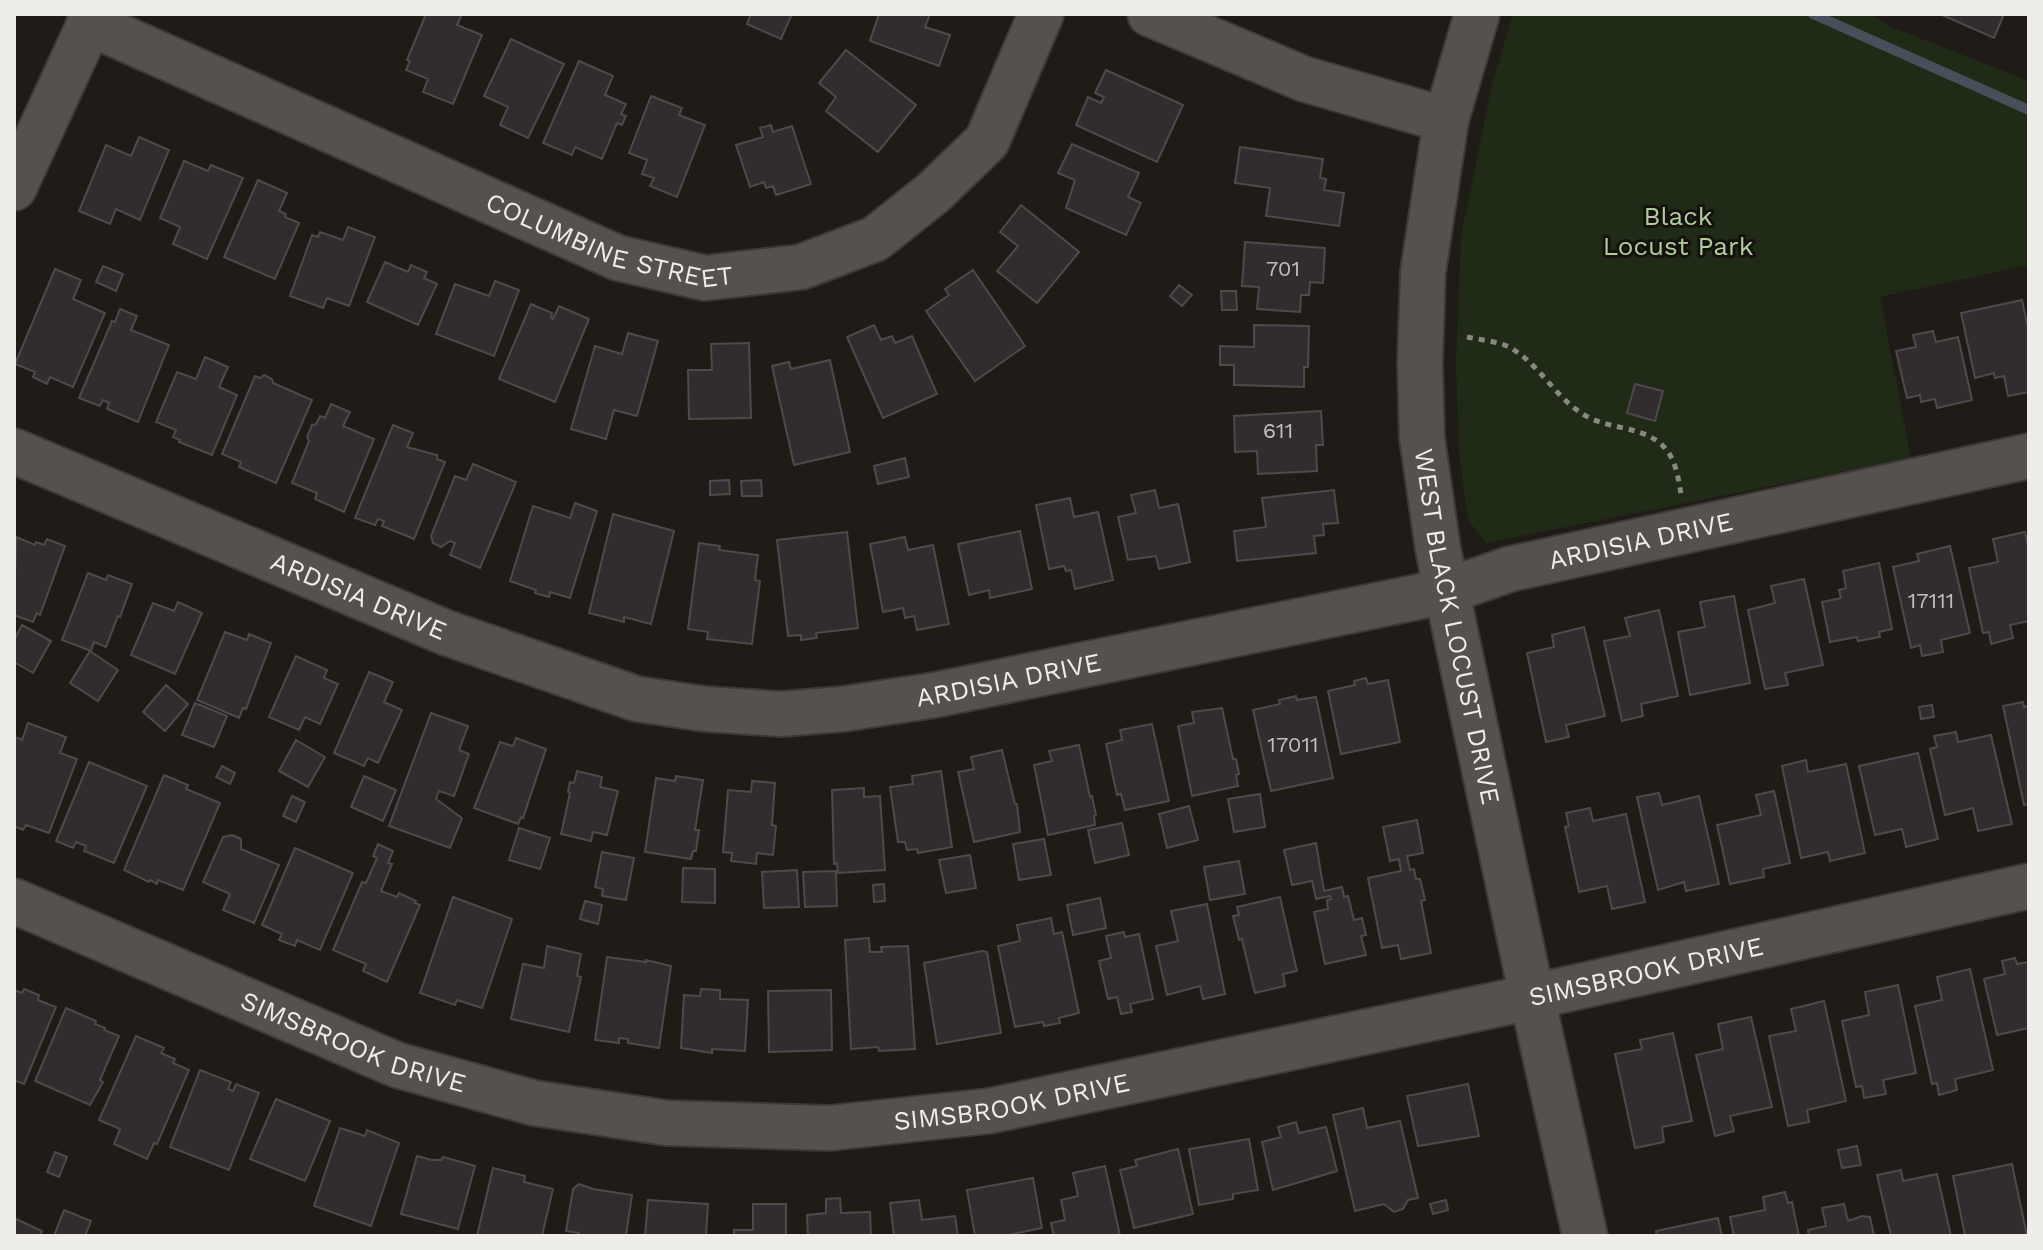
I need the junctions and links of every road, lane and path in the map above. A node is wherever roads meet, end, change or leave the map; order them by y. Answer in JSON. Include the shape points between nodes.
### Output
{"nodes":[{"id":1,"x":1041,"y":14,"type":"edge"},
{"id":2,"x":1150,"y":14,"type":"edge"},
{"id":3,"x":1477,"y":14,"type":"edge"},
{"id":4,"x":91,"y":18,"type":"edge"},
{"id":5,"x":1446,"y":120,"type":"junction"},
{"id":6,"x":14,"y":188,"type":"edge"},
{"id":7,"x":1467,"y":337,"type":"dead end"},
{"id":8,"x":14,"y":451,"type":"edge"},
{"id":9,"x":2029,"y":456,"type":"edge"},
{"id":10,"x":1681,"y":497,"type":"dead end"},
{"id":11,"x":1447,"y":591,"type":"junction"},
{"id":12,"x":2029,"y":886,"type":"edge"},
{"id":13,"x":14,"y":901,"type":"edge"},
{"id":14,"x":1532,"y":997,"type":"junction"},
{"id":15,"x":1585,"y":1236,"type":"edge"}],
"edges":[{"from":1,"to":4,"type":"street","name":"COLUMBINE STREET","via":[[987,141],[875,239],[801,267],[705,278],[618,258]]},
{"from":2,"to":5,"type":"street","via":[[1304,79]]},
{"from":3,"to":5,"type":"street","name":"WEST BLACK LOCUST DRIVE"},
{"from":4,"to":6,"type":"street"},
{"from":5,"to":11,"type":"street","name":"WEST BLACK LOCUST DRIVE","via":[[1423,272],[1420,363],[1422,438]]},
{"from":7,"to":10,"type":"path","via":[[1508,346],[1558,395],[1593,420],[1644,433],[1660,443],[1671,454]]},
{"from":8,"to":11,"type":"street","name":"ARDISIA DRIVE","via":[[447,633],[637,699],[705,709],[781,714],[935,695]]},
{"from":9,"to":11,"type":"street","name":"ARDISIA DRIVE","via":[[1510,569]]},
{"from":11,"to":14,"type":"street","name":"WEST BLACK LOCUST DRIVE"},
{"from":12,"to":14,"type":"street","name":"SIMSBROOK DRIVE"},
{"from":13,"to":14,"type":"street","name":"SIMSBROOK DRIVE","via":[[397,1065],[534,1103],[667,1123],[830,1128],[989,1111]]},
{"from":14,"to":15,"type":"street","name":"WEST BLACK LOCUST DRIVE"}]}
